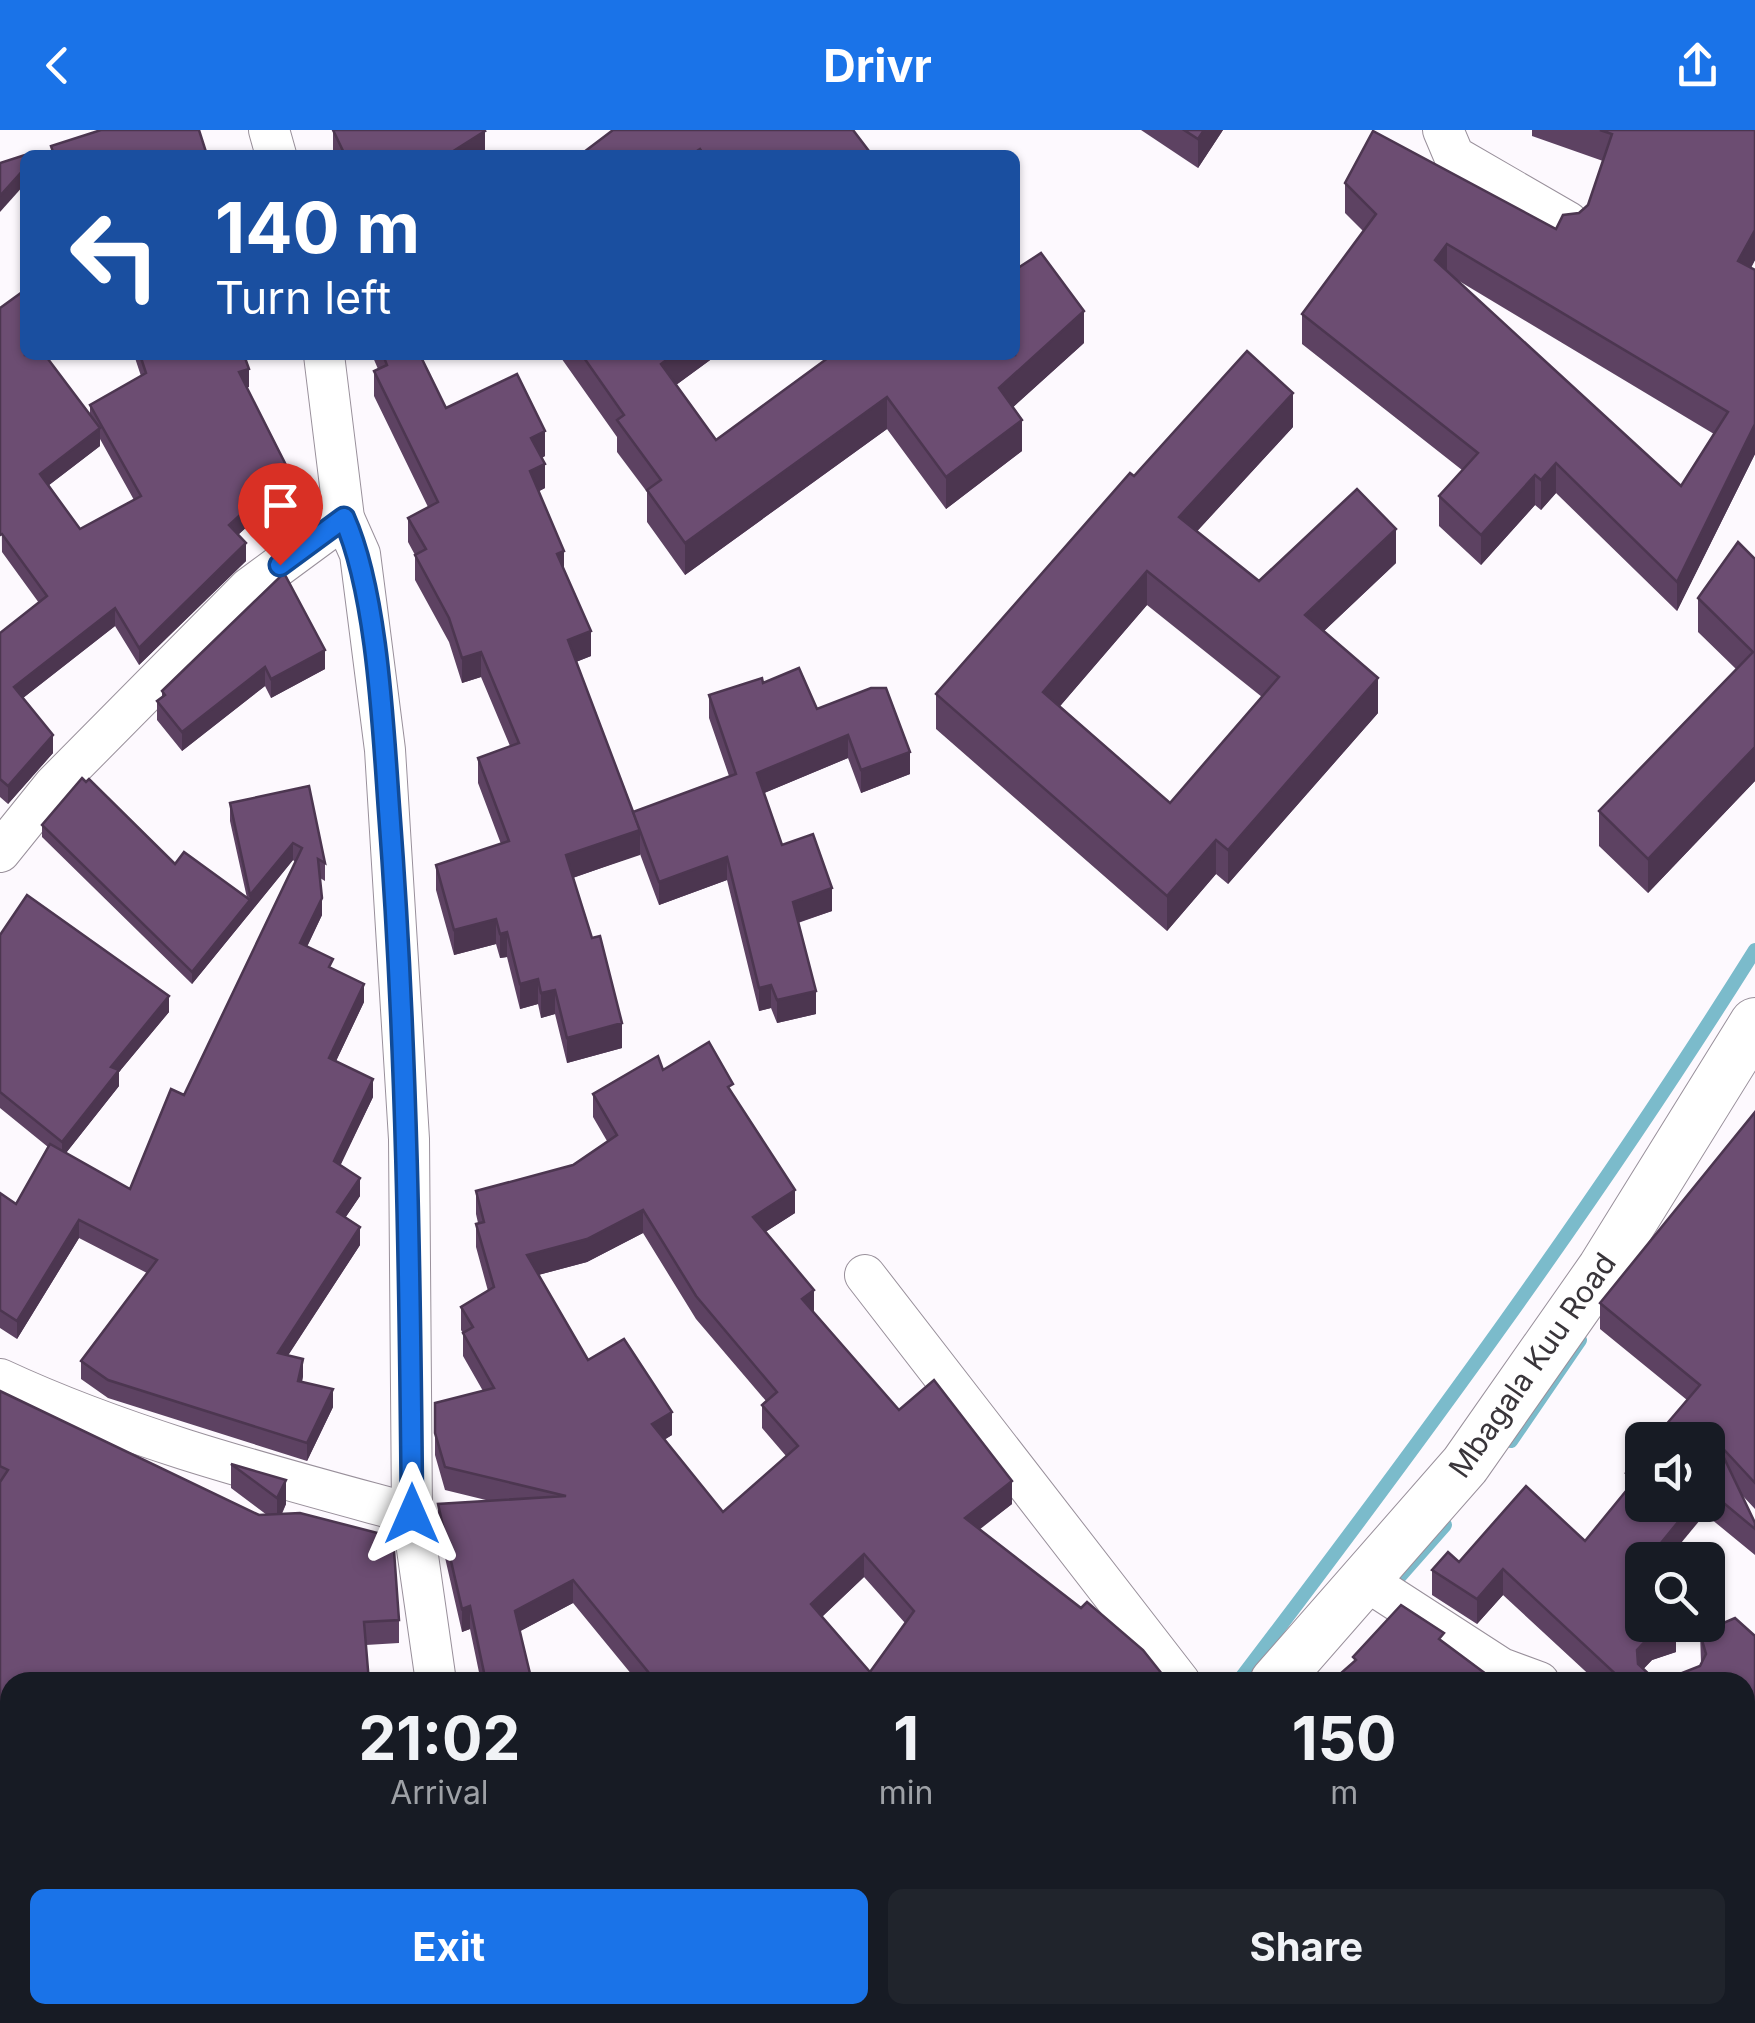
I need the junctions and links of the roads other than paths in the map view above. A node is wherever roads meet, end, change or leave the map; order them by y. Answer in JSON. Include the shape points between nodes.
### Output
{"nodes":[{"id":1,"x":1443,"y":130,"type":"edge"},
{"id":2,"x":1568,"y":222,"type":"edge"},
{"id":3,"x":325,"y":360,"type":"edge"},
{"id":4,"x":344,"y":518,"type":"junction"},
{"id":5,"x":0,"y":852,"type":"edge"},
{"id":6,"x":1755,"y":1023,"type":"edge"},
{"id":7,"x":865,"y":1275,"type":"dead end"},
{"id":8,"x":0,"y":1378,"type":"edge"},
{"id":9,"x":412,"y":1514,"type":"junction"},
{"id":10,"x":1366,"y":1580,"type":"junction"},
{"id":11,"x":435,"y":1672,"type":"edge"},
{"id":12,"x":1172,"y":1672,"type":"edge"},
{"id":13,"x":1284,"y":1672,"type":"edge"},
{"id":14,"x":1512,"y":1672,"type":"edge"}],
"edges":[{"from":1,"to":2,"type":"street","via":[[1454,156]]},
{"from":3,"to":4,"type":"street"},
{"from":4,"to":5,"type":"street","via":[[248,588],[54,785]]},
{"from":4,"to":9,"type":"street","via":[[360,554],[397,914],[409,1140]]},
{"from":6,"to":10,"type":"street","name":"Mbagala Kuu Road","via":[[1604,1268],[1466,1465]]},
{"from":7,"to":12,"type":"street"},
{"from":8,"to":9,"type":"street","via":[[56,1405],[246,1469]]},
{"from":9,"to":11,"type":"street"},
{"from":10,"to":13,"type":"street","name":"Mbagala Kuu Road"},
{"from":10,"to":14,"type":"street"}]}
